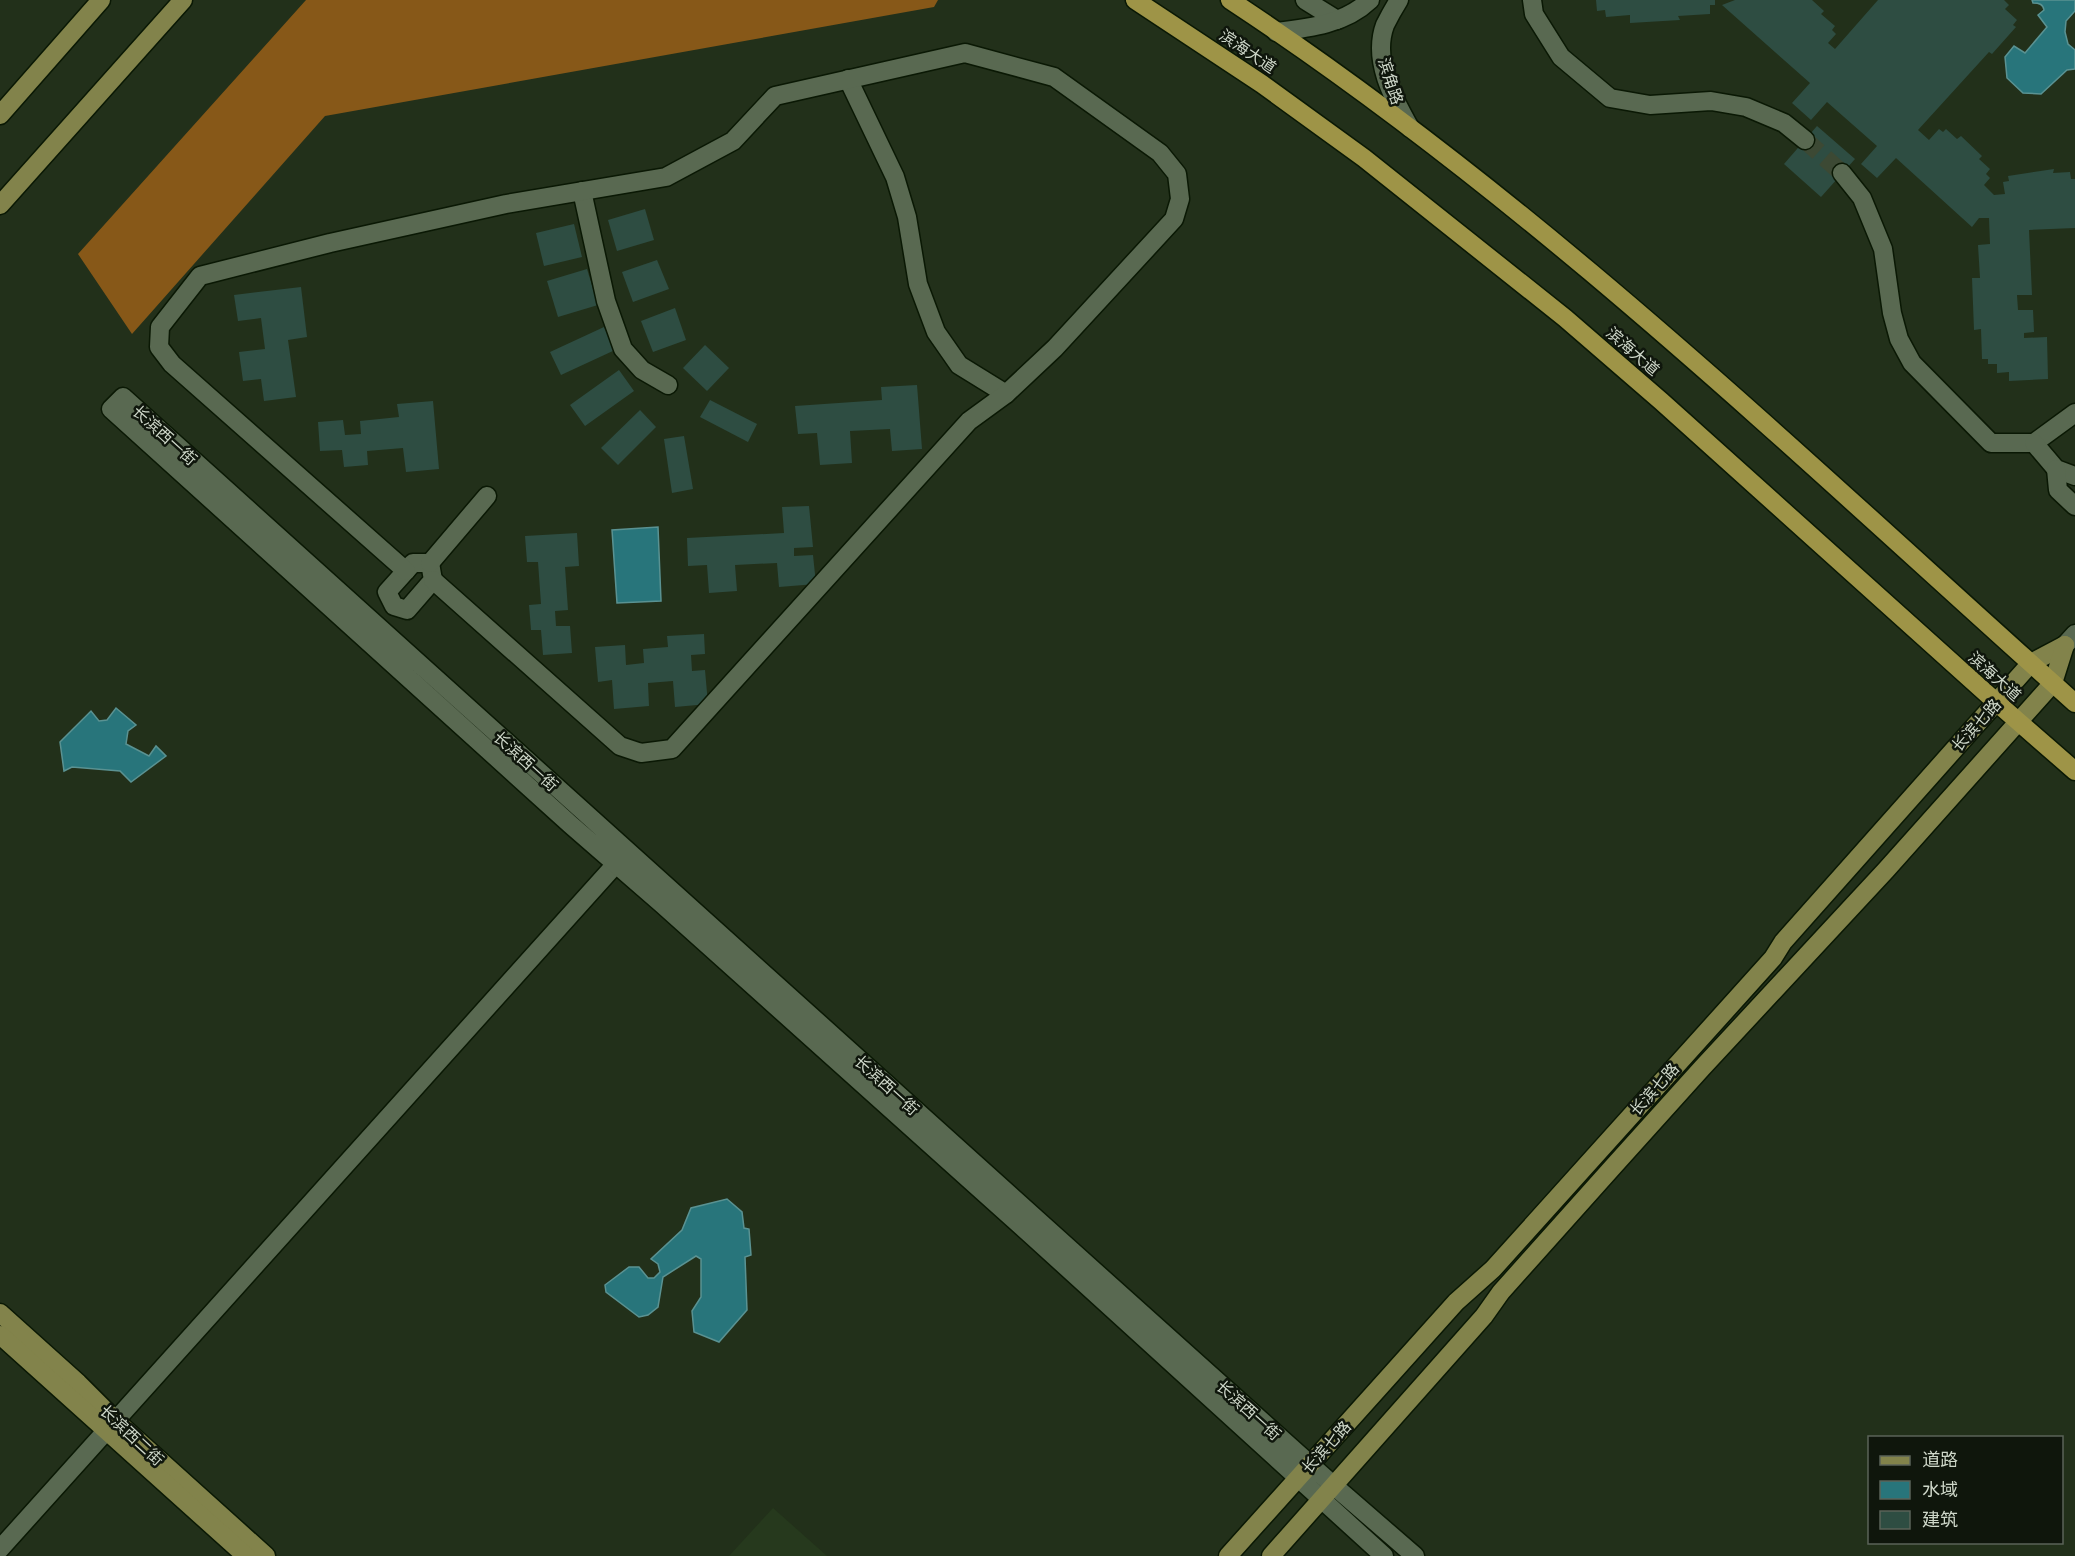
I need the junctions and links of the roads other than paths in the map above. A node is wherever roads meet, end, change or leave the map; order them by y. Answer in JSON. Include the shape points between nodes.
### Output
{"nodes":[{"id":1,"x":101,"y":0,"type":"edge"},
{"id":2,"x":183,"y":0,"type":"edge"},
{"id":3,"x":1135,"y":0,"type":"edge"},
{"id":4,"x":1230,"y":0,"type":"edge"},
{"id":5,"x":1305,"y":0,"type":"edge"},
{"id":6,"x":1370,"y":0,"type":"edge"},
{"id":7,"x":1399,"y":0,"type":"edge"},
{"id":8,"x":1532,"y":0,"type":"edge"},
{"id":9,"x":1337,"y":20,"type":"junction"},
{"id":10,"x":1276,"y":32,"type":"junction"},
{"id":11,"x":848,"y":80,"type":"junction"},
{"id":12,"x":0,"y":115,"type":"edge"},
{"id":13,"x":1410,"y":128,"type":"junction"},
{"id":14,"x":1805,"y":140,"type":"tunnel mouth"},
{"id":15,"x":1842,"y":173,"type":"tunnel mouth"},
{"id":16,"x":582,"y":191,"type":"junction"},
{"id":17,"x":0,"y":205,"type":"edge"},
{"id":18,"x":668,"y":385,"type":"dead end"},
{"id":19,"x":1006,"y":394,"type":"junction"},
{"id":20,"x":2075,"y":413,"type":"edge"},
{"id":21,"x":2034,"y":443,"type":"junction"},
{"id":22,"x":2056,"y":469,"type":"junction"},
{"id":23,"x":2075,"y":476,"type":"edge"},
{"id":24,"x":487,"y":496,"type":"dead end"},
{"id":25,"x":2075,"y":506,"type":"edge"},
{"id":26,"x":406,"y":571,"type":"junction"},
{"id":27,"x":431,"y":572,"type":"junction"},
{"id":28,"x":394,"y":606,"type":"junction"},
{"id":29,"x":377,"y":626,"type":"junction"},
{"id":30,"x":2070,"y":639,"type":"edge"},
{"id":31,"x":2031,"y":663,"type":"junction"},
{"id":32,"x":2053,"y":683,"type":"junction"},
{"id":33,"x":1996,"y":702,"type":"junction"},
{"id":34,"x":2075,"y":703,"type":"edge"},
{"id":35,"x":2018,"y":722,"type":"junction"},
{"id":36,"x":2075,"y":771,"type":"edge"},
{"id":37,"x":622,"y":858,"type":"junction"},
{"id":38,"x":0,"y":1313,"type":"edge"},
{"id":39,"x":0,"y":1335,"type":"edge"},
{"id":40,"x":111,"y":1427,"type":"junction"},
{"id":41,"x":1304,"y":1471,"type":"junction"},
{"id":42,"x":1327,"y":1492,"type":"junction"},
{"id":43,"x":0,"y":1549,"type":"edge"},
{"id":44,"x":246,"y":1556,"type":"edge"},
{"id":45,"x":266,"y":1556,"type":"edge"},
{"id":46,"x":1228,"y":1556,"type":"edge"},
{"id":47,"x":1271,"y":1556,"type":"edge"},
{"id":48,"x":1384,"y":1556,"type":"edge"},
{"id":49,"x":1415,"y":1556,"type":"edge"}],
"edges":[{"from":1,"to":12,"type":"main road"},
{"from":2,"to":17,"type":"main road"},
{"from":3,"to":33,"type":"highway","name":"滨海大道","via":[[1364,158],[1556,310]]},
{"from":4,"to":10,"type":"highway","name":"滨海大道"},
{"from":5,"to":9,"type":"street"},
{"from":6,"to":9,"type":"street","via":[[1360,10]]},
{"from":7,"to":13,"type":"street","name":"滨角路","via":[[1385,26],[1380,50],[1392,95]]},
{"from":8,"to":14,"type":"street","via":[[1534,15],[1561,57],[1610,98],[1650,105],[1711,101],[1746,107],[1784,123]]},
{"from":9,"to":10,"type":"street"},
{"from":10,"to":13,"type":"highway","name":"滨海大道"},
{"from":11,"to":16,"type":"street","via":[[775,96],[733,141],[666,177]]},
{"from":11,"to":19,"type":"street","via":[[895,177],[907,217],[918,284],[936,332],[959,365]]},
{"from":11,"to":19,"type":"street","via":[[965,53],[1054,77],[1160,153],[1177,174],[1180,199],[1174,219],[1055,348]]},
{"from":13,"to":31,"type":"highway","name":"滨海大道","via":[[1629,304]]},
{"from":15,"to":21,"type":"street","via":[[1862,198],[1883,249],[1892,314],[1912,363],[1991,443]]},
{"from":16,"to":18,"type":"street","via":[[606,301],[623,349],[642,370]]},
{"from":16,"to":26,"type":"street","via":[[330,243],[200,276],[160,327],[159,347],[171,364]]},
{"from":19,"to":27,"type":"street","via":[[969,421],[672,749],[641,753],[620,746]]},
{"from":20,"to":21,"type":"street"},
{"from":21,"to":22,"type":"street"},
{"from":22,"to":23,"type":"street"},
{"from":22,"to":25,"type":"street","via":[[2058,490]]},
{"from":24,"to":27,"type":"street"},
{"from":26,"to":27,"type":"street","via":[[413,563]]},
{"from":26,"to":28,"type":"street","via":[[387,592]]},
{"from":27,"to":28,"type":"street","via":[[407,610]]},
{"from":28,"to":29,"type":"street"},
{"from":29,"to":37,"type":"street","name":"长滨西一街"},
{"from":29,"to":37,"type":"street","name":"长滨西一街","via":[[123,397],[111,410]]},
{"from":30,"to":31,"type":"main road","name":"长滨七路"},
{"from":30,"to":32,"type":"main road","name":"长滨七路"},
{"from":31,"to":32,"type":"highway","name":"滨海大道"},
{"from":31,"to":33,"type":"main road","name":"长滨七路"},
{"from":32,"to":34,"type":"highway","name":"滨海大道"},
{"from":32,"to":35,"type":"main road","name":"长滨七路"},
{"from":33,"to":35,"type":"highway","name":"滨海大道"},
{"from":33,"to":41,"type":"main road","name":"长滨七路","via":[[1773,958],[1493,1269],[1456,1302]]},
{"from":35,"to":36,"type":"highway","name":"滨海大道"},
{"from":35,"to":42,"type":"main road","name":"长滨七路","via":[[1626,1152]]},
{"from":37,"to":40,"type":"street"},
{"from":37,"to":41,"type":"street","name":"长滨西一街"},
{"from":38,"to":40,"type":"main road","name":"长滨西二街","via":[[78,1383]]},
{"from":39,"to":40,"type":"main road","name":"长滨西二街"},
{"from":40,"to":43,"type":"street"},
{"from":40,"to":44,"type":"main road","name":"长滨西二街"},
{"from":40,"to":45,"type":"main road","name":"长滨西二街"},
{"from":41,"to":42,"type":"street","name":"长滨西一街"},
{"from":41,"to":46,"type":"main road","name":"长滨七路"},
{"from":42,"to":47,"type":"main road","name":"长滨七路"},
{"from":42,"to":48,"type":"street","name":"长滨西一街"},
{"from":42,"to":49,"type":"street","name":"长滨西一街"}]}
